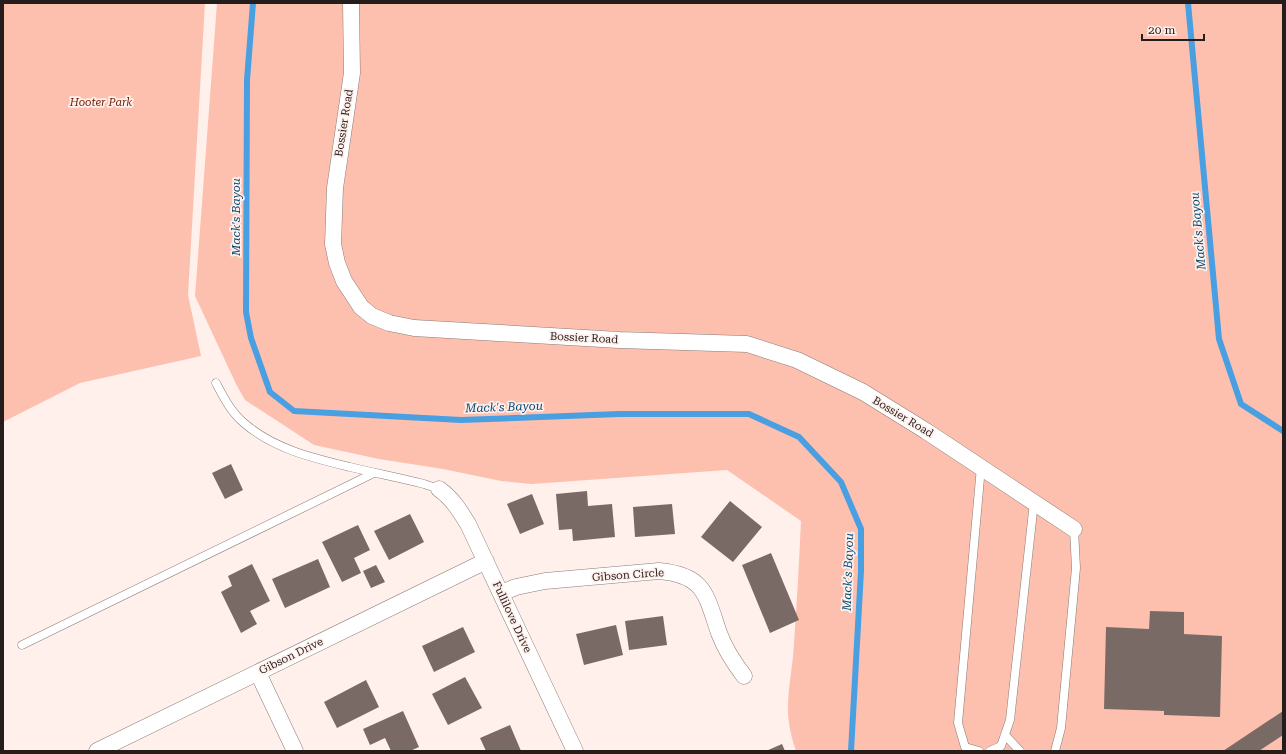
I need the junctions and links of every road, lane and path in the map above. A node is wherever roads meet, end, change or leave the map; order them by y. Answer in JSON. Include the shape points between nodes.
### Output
{"nodes":[{"id":1,"x":351,"y":3,"type":"edge"},
{"id":2,"x":216,"y":383,"type":"dead end"},
{"id":3,"x":981,"y":467,"type":"junction"},
{"id":4,"x":374,"y":473,"type":"junction"},
{"id":5,"x":439,"y":489,"type":"joint"},
{"id":6,"x":1034,"y":502,"type":"junction"},
{"id":7,"x":1074,"y":529,"type":"joint"},
{"id":8,"x":486,"y":561,"type":"junction"},
{"id":9,"x":501,"y":594,"type":"junction"},
{"id":10,"x":22,"y":645,"type":"dead end"},
{"id":11,"x":258,"y":673,"type":"junction"},
{"id":12,"x":744,"y":676,"type":"dead end"},
{"id":13,"x":1005,"y":735,"type":"junction"},
{"id":14,"x":97,"y":751,"type":"edge"},
{"id":15,"x":295,"y":751,"type":"edge"},
{"id":16,"x":575,"y":751,"type":"edge"},
{"id":17,"x":979,"y":751,"type":"edge"},
{"id":18,"x":990,"y":751,"type":"edge"},
{"id":19,"x":1020,"y":751,"type":"edge"},
{"id":20,"x":1055,"y":751,"type":"edge"}],
"edges":[{"from":1,"to":3,"type":"street","name":"Bossier Road","via":[[352,73],[334,188],[333,244],[344,281],[361,308],[389,323],[414,328],[597,339],[747,344],[797,360],[863,392]]},
{"from":2,"to":4,"type":"lane","via":[[226,402],[244,423],[276,443],[294,452]]},
{"from":3,"to":6,"type":"street","name":"Bossier Road"},
{"from":3,"to":17,"type":"lane","via":[[958,723],[965,747]]},
{"from":4,"to":5,"type":"lane"},
{"from":4,"to":10,"type":"lane"},
{"from":5,"to":8,"type":"street","name":"Fullilove Drive","via":[[461,512]]},
{"from":6,"to":7,"type":"street","name":"Bossier Road"},
{"from":6,"to":13,"type":"lane","via":[[1010,720]]},
{"from":7,"to":20,"type":"lane","via":[[1076,568],[1061,728]]},
{"from":8,"to":9,"type":"street","name":"Fullilove Drive"},
{"from":8,"to":11,"type":"street","name":"Gibson Drive"},
{"from":9,"to":12,"type":"street","name":"Gibson Circle","via":[[516,587],[545,581],[659,571],[685,576],[698,584],[707,597],[726,647]]},
{"from":9,"to":16,"type":"street","name":"Fullilove Drive"},
{"from":11,"to":14,"type":"street","name":"Gibson Drive"},
{"from":11,"to":15,"type":"street"},
{"from":13,"to":18,"type":"lane","via":[[1001,746]]},
{"from":13,"to":19,"type":"lane"}]}
